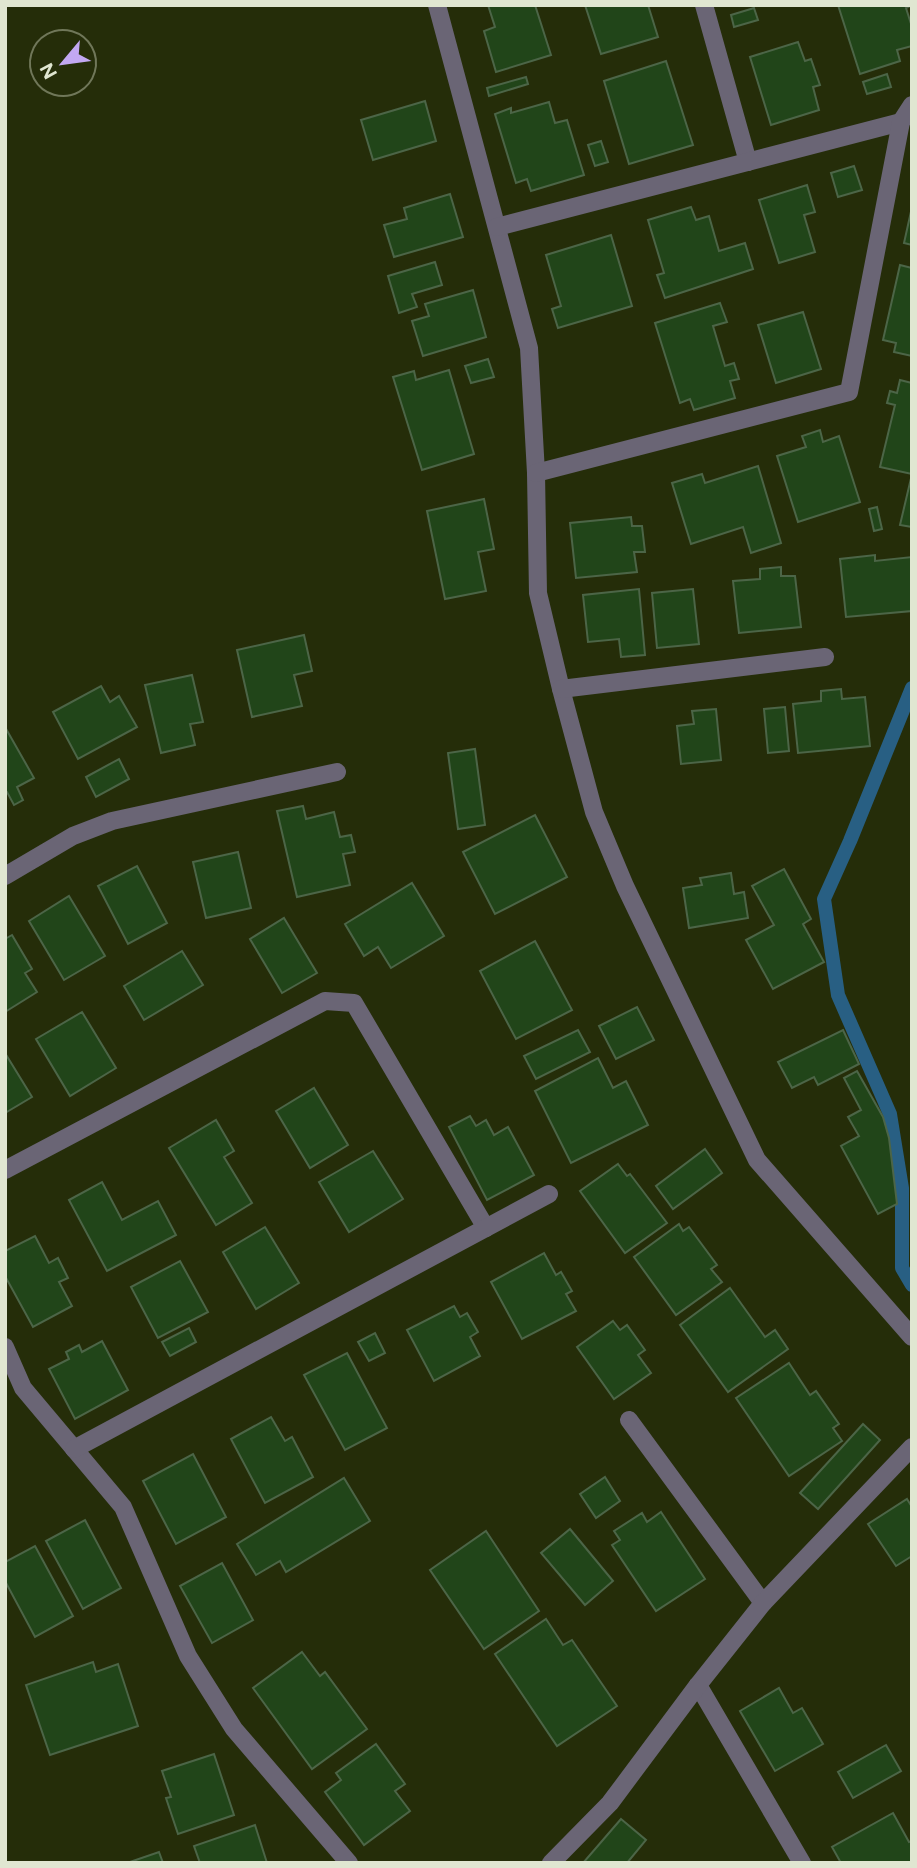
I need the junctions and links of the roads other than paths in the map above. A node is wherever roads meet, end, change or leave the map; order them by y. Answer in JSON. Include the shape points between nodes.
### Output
{"nodes":[{"id":1,"x":437,"y":5,"type":"edge"},
{"id":2,"x":704,"y":5,"type":"edge"},
{"id":3,"x":912,"y":105,"type":"edge"},
{"id":4,"x":901,"y":122,"type":"junction"},
{"id":5,"x":748,"y":162,"type":"junction"},
{"id":6,"x":497,"y":227,"type":"junction"},
{"id":7,"x":536,"y":474,"type":"junction"},
{"id":8,"x":825,"y":657,"type":"dead end"},
{"id":9,"x":561,"y":689,"type":"junction"},
{"id":10,"x":337,"y":772,"type":"dead end"},
{"id":11,"x":5,"y":876,"type":"edge"},
{"id":12,"x":5,"y":1170,"type":"edge"},
{"id":13,"x":549,"y":1194,"type":"dead end"},
{"id":14,"x":486,"y":1228,"type":"junction"},
{"id":15,"x":912,"y":1337,"type":"edge"},
{"id":16,"x":5,"y":1347,"type":"edge"},
{"id":17,"x":629,"y":1420,"type":"dead end"},
{"id":18,"x":912,"y":1447,"type":"edge"},
{"id":19,"x":75,"y":1448,"type":"junction"},
{"id":20,"x":764,"y":1603,"type":"junction"},
{"id":21,"x":698,"y":1685,"type":"junction"},
{"id":22,"x":349,"y":1863,"type":"edge"},
{"id":23,"x":551,"y":1863,"type":"edge"},
{"id":24,"x":802,"y":1863,"type":"edge"}],
"edges":[{"from":1,"to":6,"type":"street"},
{"from":2,"to":5,"type":"street"},
{"from":3,"to":4,"type":"street"},
{"from":4,"to":5,"type":"street"},
{"from":4,"to":7,"type":"street","via":[[849,392]]},
{"from":5,"to":6,"type":"street"},
{"from":6,"to":7,"type":"street","via":[[529,348]]},
{"from":7,"to":9,"type":"street","via":[[538,593]]},
{"from":8,"to":9,"type":"street"},
{"from":9,"to":15,"type":"street","via":[[594,812],[757,1160]]},
{"from":10,"to":11,"type":"street","via":[[112,821],[73,836]]},
{"from":12,"to":14,"type":"street","via":[[325,1001],[354,1003]]},
{"from":13,"to":14,"type":"street"},
{"from":14,"to":19,"type":"street"},
{"from":16,"to":19,"type":"street","via":[[23,1388]]},
{"from":17,"to":20,"type":"street"},
{"from":18,"to":20,"type":"street"},
{"from":19,"to":22,"type":"street","via":[[123,1507],[188,1656],[234,1729]]},
{"from":20,"to":21,"type":"street"},
{"from":21,"to":23,"type":"street","via":[[610,1803]]},
{"from":21,"to":24,"type":"street"}]}
